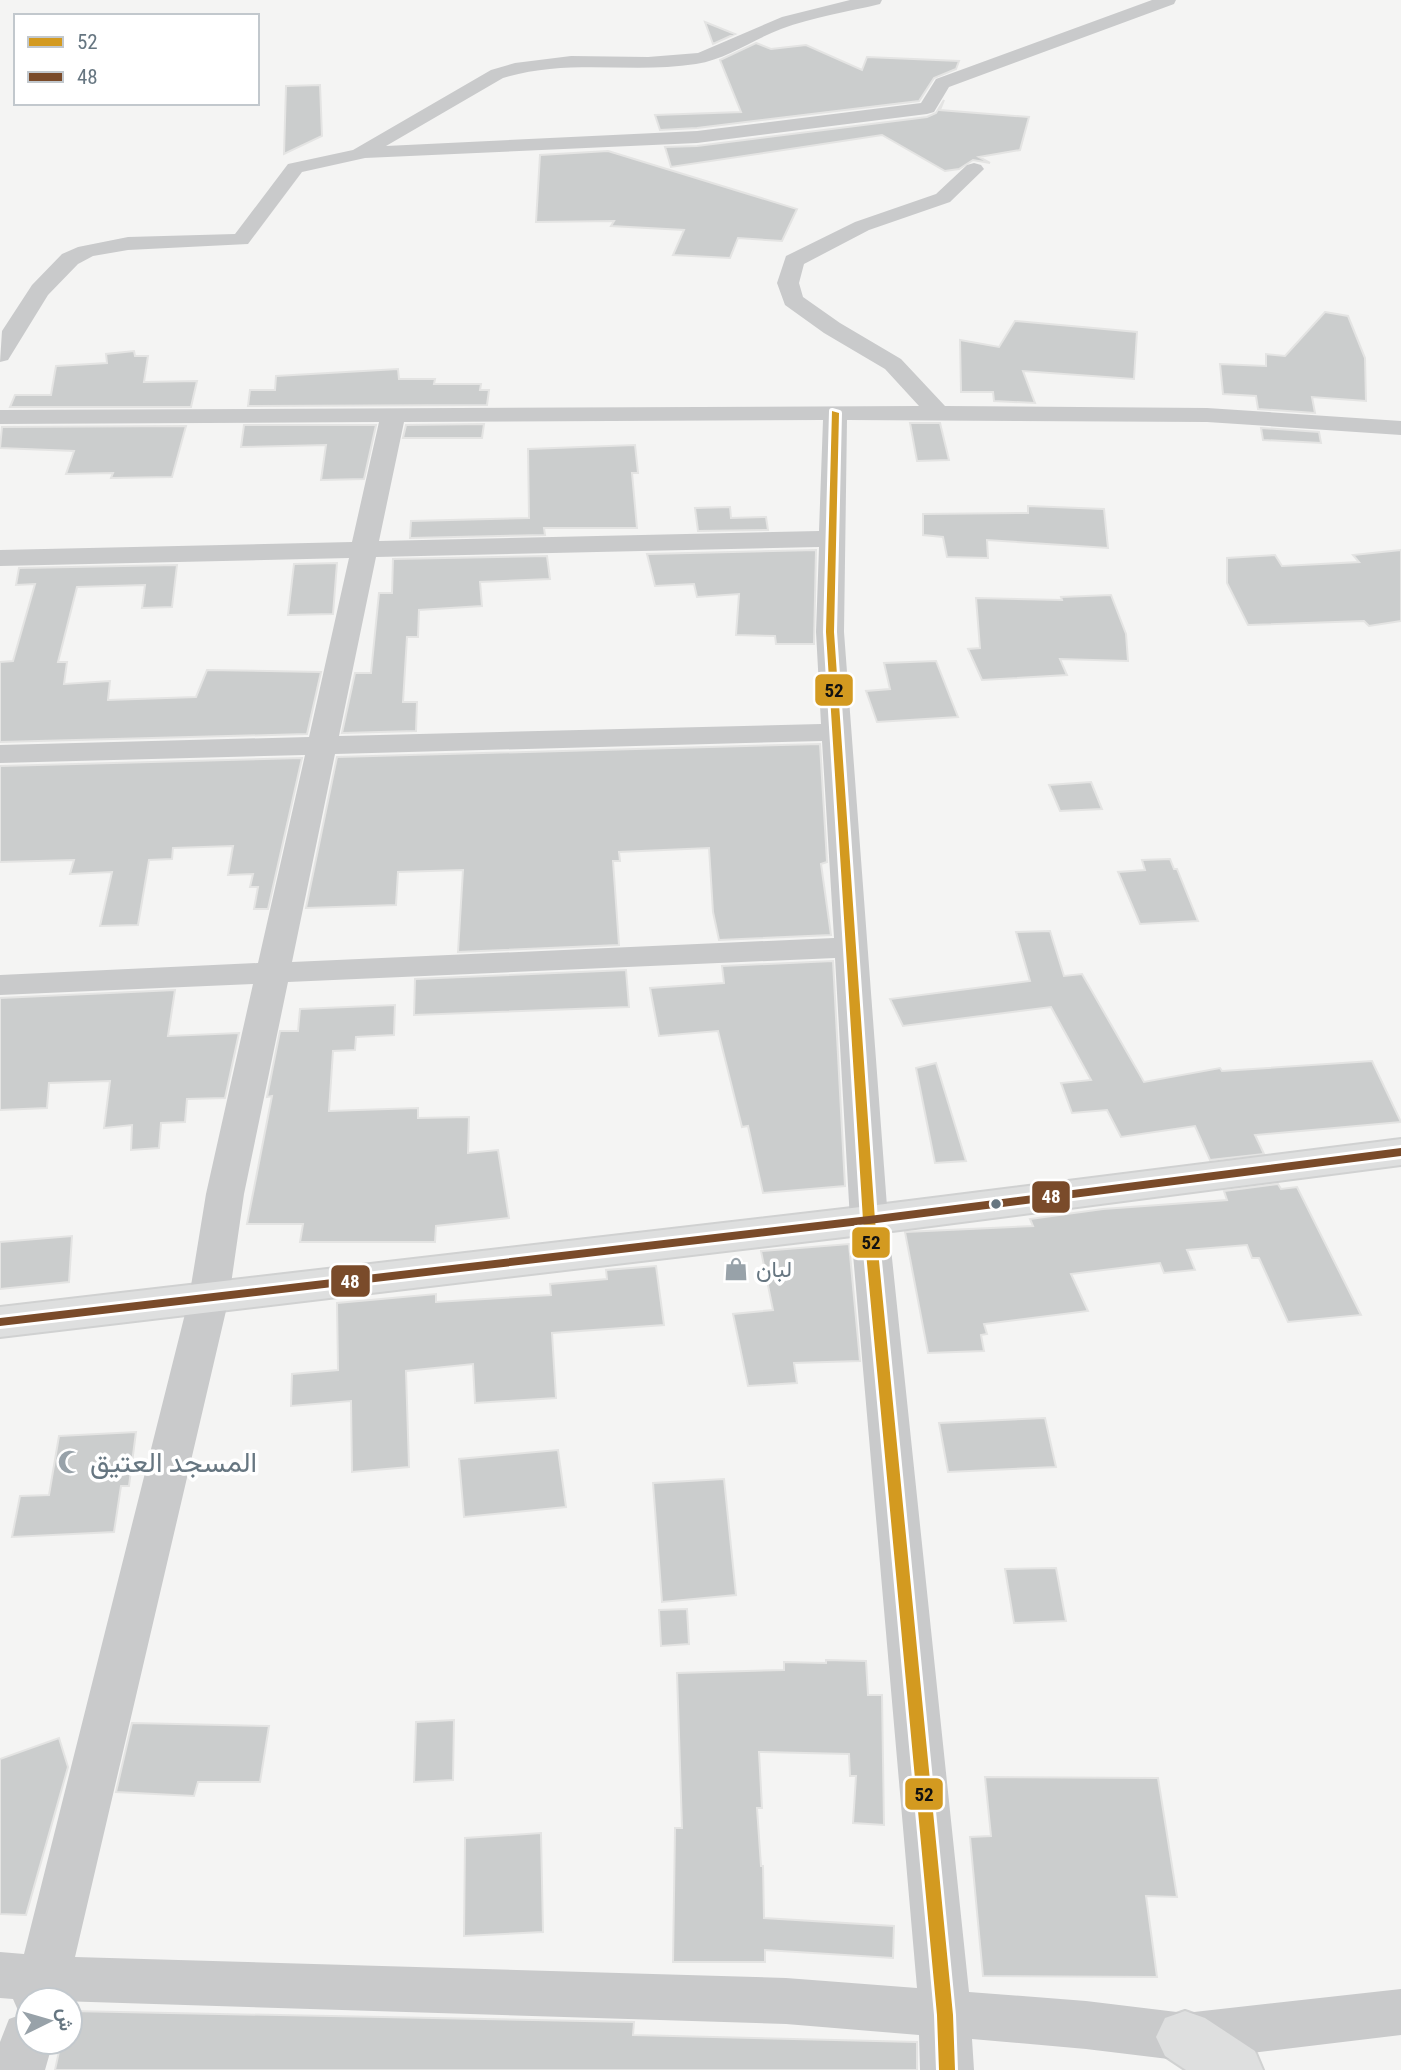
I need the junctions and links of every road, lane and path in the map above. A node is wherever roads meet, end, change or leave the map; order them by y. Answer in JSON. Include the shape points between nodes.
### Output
{"nodes":[{"id":1,"x":874,"y":0,"type":"edge"},
{"id":2,"x":1168,"y":0,"type":"edge"},
{"id":3,"x":359,"y":154,"type":"junction"},
{"id":4,"x":974,"y":169,"type":"dead end"},
{"id":5,"x":0,"y":355,"type":"edge"},
{"id":6,"x":835,"y":413,"type":"junction"},
{"id":7,"x":939,"y":414,"type":"junction"},
{"id":8,"x":393,"y":415,"type":"junction"},
{"id":9,"x":0,"y":417,"type":"edge"},
{"id":10,"x":1401,"y":428,"type":"edge"},
{"id":11,"x":832,"y":539,"type":"junction"},
{"id":12,"x":364,"y":550,"type":"junction"},
{"id":13,"x":0,"y":558,"type":"edge"},
{"id":14,"x":837,"y":732,"type":"junction"},
{"id":15,"x":321,"y":745,"type":"junction"},
{"id":16,"x":0,"y":754,"type":"edge"},
{"id":17,"x":851,"y":947,"type":"junction"},
{"id":18,"x":273,"y":973,"type":"junction"},
{"id":19,"x":0,"y":985,"type":"edge"},
{"id":20,"x":1401,"y":1152,"type":"edge"},
{"id":21,"x":869,"y":1220,"type":"junction"},
{"id":22,"x":209,"y":1298,"type":"junction"},
{"id":23,"x":0,"y":1322,"type":"edge"},
{"id":24,"x":28,"y":1985,"type":"edge"},
{"id":25,"x":1401,"y":2012,"type":"edge"},
{"id":26,"x":945,"y":2015,"type":"junction"},
{"id":27,"x":1185,"y":2037,"type":"junction"},
{"id":28,"x":947,"y":2070,"type":"edge"},
{"id":29,"x":1234,"y":2070,"type":"edge"}],
"edges":[{"from":1,"to":3,"type":"street","via":[[777,25],[700,57],[518,66]]},
{"from":2,"to":3,"type":"street","via":[[942,83],[927,108],[697,137]]},
{"from":3,"to":5,"type":"street","via":[[295,169],[241,240],[105,246],[70,259],[19,318]]},
{"from":4,"to":7,"type":"street","via":[[943,198],[862,226],[794,261],[788,283],[793,300],[893,364]]},
{"from":6,"to":7,"type":"street"},
{"from":6,"to":8,"type":"street"},
{"from":6,"to":11,"type":"street"},
{"from":7,"to":10,"type":"street","via":[[1207,415]]},
{"from":8,"to":9,"type":"street"},
{"from":8,"to":12,"type":"street"},
{"from":11,"to":12,"type":"street"},
{"from":11,"to":14,"type":"street","via":[[830,632]]},
{"from":12,"to":13,"type":"street"},
{"from":12,"to":15,"type":"street"},
{"from":14,"to":15,"type":"street"},
{"from":14,"to":17,"type":"street"},
{"from":15,"to":16,"type":"street"},
{"from":15,"to":18,"type":"street"},
{"from":17,"to":18,"type":"street"},
{"from":17,"to":21,"type":"street"},
{"from":18,"to":19,"type":"street"},
{"from":18,"to":22,"type":"street","via":[[225,1194]]},
{"from":20,"to":21,"type":"main road"},
{"from":21,"to":22,"type":"main road"},
{"from":21,"to":26,"type":"street"},
{"from":22,"to":23,"type":"main road"},
{"from":22,"to":24,"type":"street"},
{"from":24,"to":26,"type":"street","via":[[786,2001]]},
{"from":25,"to":27,"type":"street"},
{"from":26,"to":27,"type":"street"},
{"from":26,"to":28,"type":"street"},
{"from":27,"to":29,"type":"main road"}]}
